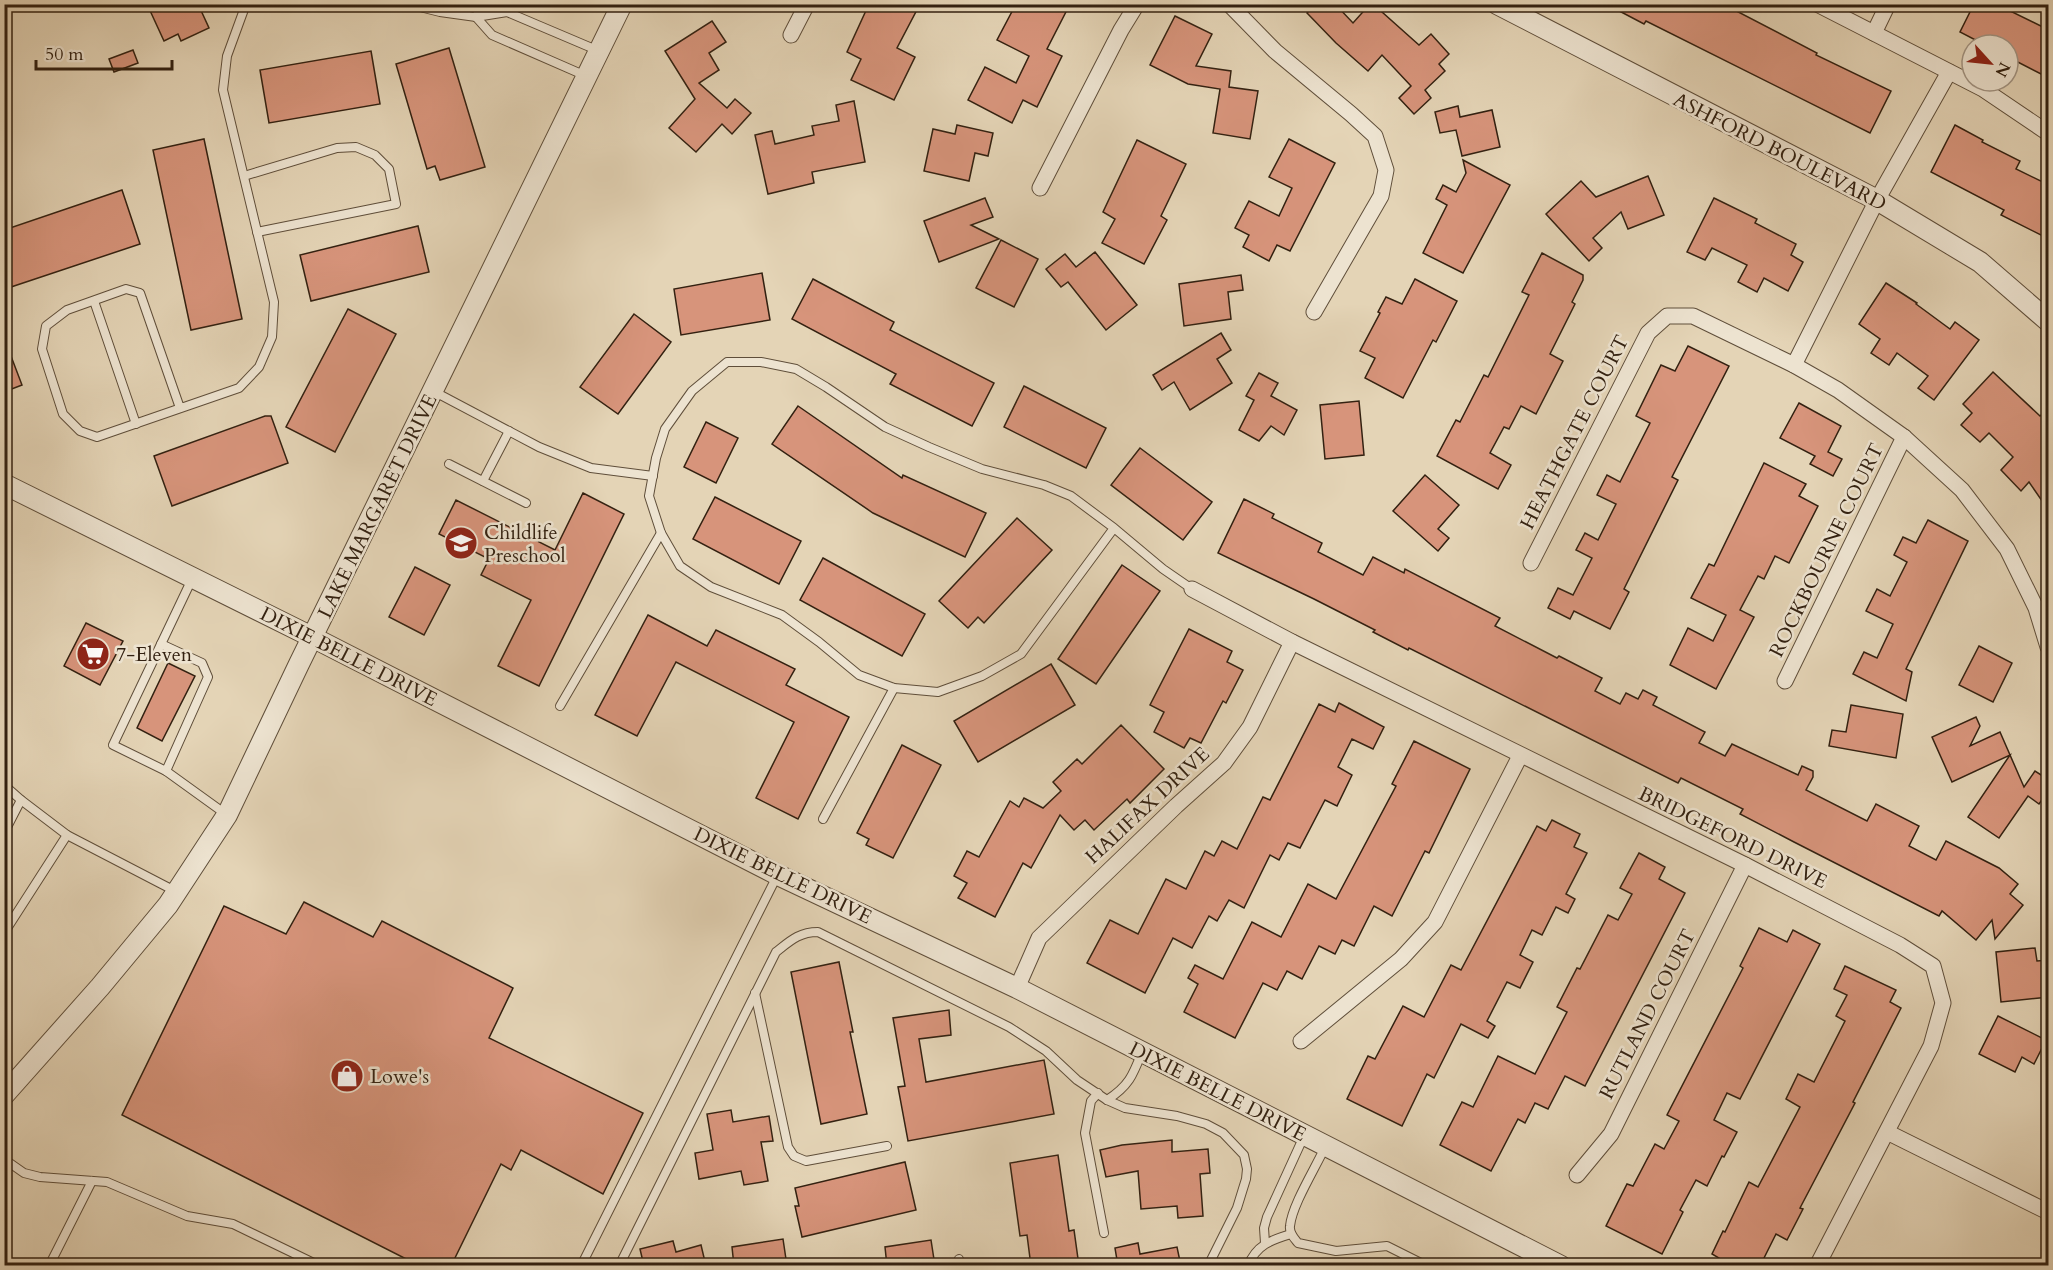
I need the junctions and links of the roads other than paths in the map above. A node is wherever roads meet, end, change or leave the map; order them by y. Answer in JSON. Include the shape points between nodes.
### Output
{"nodes":[{"id":1,"x":246,"y":4,"type":"edge"},
{"id":2,"x":408,"y":4,"type":"edge"},
{"id":3,"x":482,"y":4,"type":"edge"},
{"id":4,"x":622,"y":4,"type":"edge"},
{"id":5,"x":807,"y":4,"type":"edge"},
{"id":6,"x":1137,"y":4,"type":"edge"},
{"id":7,"x":1228,"y":4,"type":"edge"},
{"id":8,"x":1497,"y":4,"type":"edge"},
{"id":9,"x":1817,"y":4,"type":"edge"},
{"id":10,"x":1888,"y":4,"type":"edge"},
{"id":11,"x":476,"y":16,"type":"junction"},
{"id":12,"x":1874,"y":33,"type":"junction"},
{"id":13,"x":791,"y":35,"type":"dead end"},
{"id":14,"x":600,"y":51,"type":"junction"},
{"id":15,"x":1949,"y":72,"type":"junction"},
{"id":16,"x":587,"y":76,"type":"junction"},
{"id":17,"x":2049,"y":133,"type":"edge"},
{"id":18,"x":244,"y":176,"type":"junction"},
{"id":19,"x":1040,"y":188,"type":"dead end"},
{"id":20,"x":1877,"y":200,"type":"junction"},
{"id":21,"x":257,"y":232,"type":"junction"},
{"id":22,"x":94,"y":301,"type":"junction"},
{"id":23,"x":1314,"y":312,"type":"dead end"},
{"id":24,"x":2049,"y":321,"type":"edge"},
{"id":25,"x":1794,"y":365,"type":"junction"},
{"id":26,"x":433,"y":391,"type":"junction"},
{"id":27,"x":180,"y":408,"type":"junction"},
{"id":28,"x":136,"y":424,"type":"junction"},
{"id":29,"x":509,"y":431,"type":"junction"},
{"id":30,"x":1904,"y":437,"type":"junction"},
{"id":31,"x":448,"y":464,"type":"dead end"},
{"id":32,"x":653,"y":476,"type":"junction"},
{"id":33,"x":483,"y":481,"type":"junction"},
{"id":34,"x":4,"y":484,"type":"edge"},
{"id":35,"x":526,"y":503,"type":"dead end"},
{"id":36,"x":1114,"y":528,"type":"junction"},
{"id":37,"x":661,"y":533,"type":"junction"},
{"id":38,"x":1531,"y":563,"type":"dead end"},
{"id":39,"x":192,"y":578,"type":"junction"},
{"id":40,"x":1192,"y":589,"type":"joint"},
{"id":41,"x":312,"y":637,"type":"junction"},
{"id":42,"x":1292,"y":642,"type":"junction"},
{"id":43,"x":161,"y":644,"type":"junction"},
{"id":44,"x":2049,"y":647,"type":"edge"},
{"id":45,"x":1785,"y":681,"type":"dead end"},
{"id":46,"x":894,"y":688,"type":"junction"},
{"id":47,"x":560,"y":706,"type":"dead end"},
{"id":48,"x":1520,"y":756,"type":"junction"},
{"id":49,"x":166,"y":771,"type":"junction"},
{"id":50,"x":4,"y":785,"type":"edge"},
{"id":51,"x":21,"y":800,"type":"junction"},
{"id":52,"x":227,"y":815,"type":"junction"},
{"id":53,"x":823,"y":819,"type":"dead end"},
{"id":54,"x":4,"y":833,"type":"edge"},
{"id":55,"x":68,"y":835,"type":"junction"},
{"id":56,"x":1745,"y":866,"type":"junction"},
{"id":57,"x":778,"y":875,"type":"junction"},
{"id":58,"x":177,"y":892,"type":"junction"},
{"id":59,"x":4,"y":933,"type":"edge"},
{"id":60,"x":1017,"y":987,"type":"junction"},
{"id":61,"x":755,"y":993,"type":"junction"},
{"id":62,"x":1301,"y":1041,"type":"dead end"},
{"id":63,"x":1143,"y":1052,"type":"junction"},
{"id":64,"x":1098,"y":1093,"type":"junction"},
{"id":65,"x":4,"y":1095,"type":"edge"},
{"id":66,"x":1107,"y":1100,"type":"junction"},
{"id":67,"x":1887,"y":1132,"type":"junction"},
{"id":68,"x":1305,"y":1135,"type":"junction"},
{"id":69,"x":1326,"y":1145,"type":"junction"},
{"id":70,"x":887,"y":1146,"type":"dead end"},
{"id":71,"x":4,"y":1159,"type":"edge"},
{"id":72,"x":1577,"y":1176,"type":"dead end"},
{"id":73,"x":92,"y":1181,"type":"junction"},
{"id":74,"x":2049,"y":1212,"type":"edge"},
{"id":75,"x":1104,"y":1233,"type":"dead end"},
{"id":76,"x":1291,"y":1234,"type":"junction"},
{"id":77,"x":1265,"y":1243,"type":"junction"},
{"id":78,"x":49,"y":1266,"type":"edge"},
{"id":79,"x":320,"y":1266,"type":"edge"},
{"id":80,"x":581,"y":1266,"type":"edge"},
{"id":81,"x":619,"y":1266,"type":"edge"},
{"id":82,"x":1208,"y":1266,"type":"edge"},
{"id":83,"x":1248,"y":1266,"type":"edge"},
{"id":84,"x":1427,"y":1266,"type":"edge"},
{"id":85,"x":1561,"y":1266,"type":"edge"},
{"id":86,"x":1817,"y":1266,"type":"edge"}],
"edges":[{"from":1,"to":18,"type":"lane","via":[[227,56],[223,90]]},
{"from":2,"to":11,"type":"lane"},
{"from":3,"to":11,"type":"lane"},
{"from":4,"to":14,"type":"street","name":"LAKE MARGARET DRIVE"},
{"from":5,"to":13,"type":"street"},
{"from":6,"to":19,"type":"street"},
{"from":7,"to":23,"type":"street","via":[[1275,51],[1375,136],[1386,170],[1381,196]]},
{"from":8,"to":20,"type":"street","name":"ASHFORD BOULEVARD"},
{"from":9,"to":12,"type":"street"},
{"from":10,"to":12,"type":"street"},
{"from":11,"to":14,"type":"lane","via":[[507,12]]},
{"from":11,"to":16,"type":"lane","via":[[492,35]]},
{"from":12,"to":15,"type":"street"},
{"from":14,"to":16,"type":"street","name":"LAKE MARGARET DRIVE"},
{"from":15,"to":17,"type":"street","via":[[1983,89]]},
{"from":15,"to":20,"type":"street"},
{"from":16,"to":26,"type":"street","name":"LAKE MARGARET DRIVE"},
{"from":18,"to":21,"type":"lane"},
{"from":18,"to":21,"type":"lane","via":[[337,148],[356,147],[375,155],[389,169],[396,204]]},
{"from":20,"to":24,"type":"street","name":"ASHFORD BOULEVARD","via":[[1980,262]]},
{"from":20,"to":25,"type":"street"},
{"from":21,"to":27,"type":"lane","via":[[274,302],[272,337],[259,367],[239,388]]},
{"from":22,"to":27,"type":"lane","via":[[126,289],[140,293]]},
{"from":22,"to":28,"type":"lane"},
{"from":22,"to":28,"type":"lane","via":[[67,310],[46,326],[42,350],[63,414],[80,431],[98,437]]},
{"from":25,"to":30,"type":"street","name":"HEATHGATE COURT","via":[[1838,390]]},
{"from":25,"to":38,"type":"street","name":"HEATHGATE COURT","via":[[1693,316],[1667,316],[1648,333]]},
{"from":26,"to":29,"type":"lane"},
{"from":26,"to":41,"type":"street","name":"LAKE MARGARET DRIVE"},
{"from":27,"to":28,"type":"lane"},
{"from":29,"to":32,"type":"lane","via":[[591,468]]},
{"from":29,"to":33,"type":"lane"},
{"from":30,"to":44,"type":"street","name":"HEATHGATE COURT","via":[[1962,490],[2007,549],[2036,608]]},
{"from":30,"to":45,"type":"street","name":"ROCKBOURNE COURT"},
{"from":31,"to":33,"type":"lane"},
{"from":32,"to":36,"type":"lane","via":[[665,429],[692,391],[728,363],[761,362],[796,369],[885,427],[929,447],[982,469],[1071,496]]},
{"from":32,"to":37,"type":"lane","via":[[649,496]]},
{"from":33,"to":35,"type":"lane"},
{"from":34,"to":39,"type":"street","name":"DIXIE BELLE DRIVE"},
{"from":36,"to":40,"type":"lane"},
{"from":36,"to":46,"type":"lane","via":[[1021,654],[982,676],[938,692]]},
{"from":37,"to":46,"type":"lane","via":[[680,566],[711,587],[782,615],[859,675]]},
{"from":37,"to":47,"type":"lane"},
{"from":39,"to":41,"type":"street","name":"DIXIE BELLE DRIVE"},
{"from":39,"to":43,"type":"lane"},
{"from":40,"to":42,"type":"street","name":"BRIDGEFORD DRIVE"},
{"from":41,"to":52,"type":"street","name":"LAKE MARGARET DRIVE"},
{"from":41,"to":57,"type":"street","name":"DIXIE BELLE DRIVE"},
{"from":42,"to":48,"type":"street","name":"BRIDGEFORD DRIVE"},
{"from":42,"to":60,"type":"street","name":"HALIFAX DRIVE","via":[[1250,727],[1224,763],[1039,938]]},
{"from":43,"to":49,"type":"lane","via":[[201,663],[208,677]]},
{"from":43,"to":49,"type":"lane","via":[[113,745]]},
{"from":46,"to":53,"type":"lane"},
{"from":48,"to":56,"type":"street","name":"BRIDGEFORD DRIVE"},
{"from":48,"to":62,"type":"street","via":[[1435,922],[1401,959]]},
{"from":49,"to":52,"type":"lane"},
{"from":50,"to":51,"type":"lane"},
{"from":51,"to":54,"type":"lane"},
{"from":51,"to":55,"type":"lane"},
{"from":52,"to":58,"type":"street","name":"LAKE MARGARET DRIVE"},
{"from":55,"to":58,"type":"lane"},
{"from":55,"to":59,"type":"lane"},
{"from":56,"to":67,"type":"street","name":"BRIDGEFORD DRIVE","via":[[1900,945],[1933,966],[1943,1002],[1931,1046]]},
{"from":56,"to":72,"type":"street","name":"RUTLAND COURT","via":[[1611,1134]]},
{"from":57,"to":60,"type":"street","name":"DIXIE BELLE DRIVE"},
{"from":57,"to":80,"type":"lane"},
{"from":58,"to":65,"type":"street","name":"LAKE MARGARET DRIVE","via":[[100,987]]},
{"from":60,"to":63,"type":"street","name":"DIXIE BELLE DRIVE"},
{"from":61,"to":64,"type":"lane","via":[[776,952],[795,936],[818,932],[1015,1031]]},
{"from":61,"to":70,"type":"lane","via":[[788,1147],[794,1156],[806,1161]]},
{"from":61,"to":81,"type":"lane"},
{"from":63,"to":66,"type":"lane","via":[[1130,1081]]},
{"from":63,"to":68,"type":"street","name":"DIXIE BELLE DRIVE"},
{"from":64,"to":66,"type":"lane"},
{"from":64,"to":75,"type":"lane","via":[[1091,1101],[1085,1134]]},
{"from":66,"to":82,"type":"lane","via":[[1125,1108],[1206,1124],[1244,1155],[1244,1189]]},
{"from":67,"to":74,"type":"street"},
{"from":67,"to":86,"type":"street","name":"BRIDGEFORD DRIVE"},
{"from":68,"to":69,"type":"street","name":"DIXIE BELLE DRIVE"},
{"from":68,"to":77,"type":"lane","via":[[1267,1217]]},
{"from":69,"to":76,"type":"lane","via":[[1296,1207]]},
{"from":69,"to":85,"type":"street","name":"DIXIE BELLE DRIVE"},
{"from":71,"to":73,"type":"lane","via":[[24,1173],[40,1177]]},
{"from":73,"to":78,"type":"lane"},
{"from":73,"to":79,"type":"lane","via":[[107,1182],[187,1216],[233,1224]]},
{"from":76,"to":77,"type":"lane"},
{"from":76,"to":84,"type":"lane","via":[[1298,1243],[1336,1251],[1387,1246]]},
{"from":77,"to":83,"type":"lane"}]}
